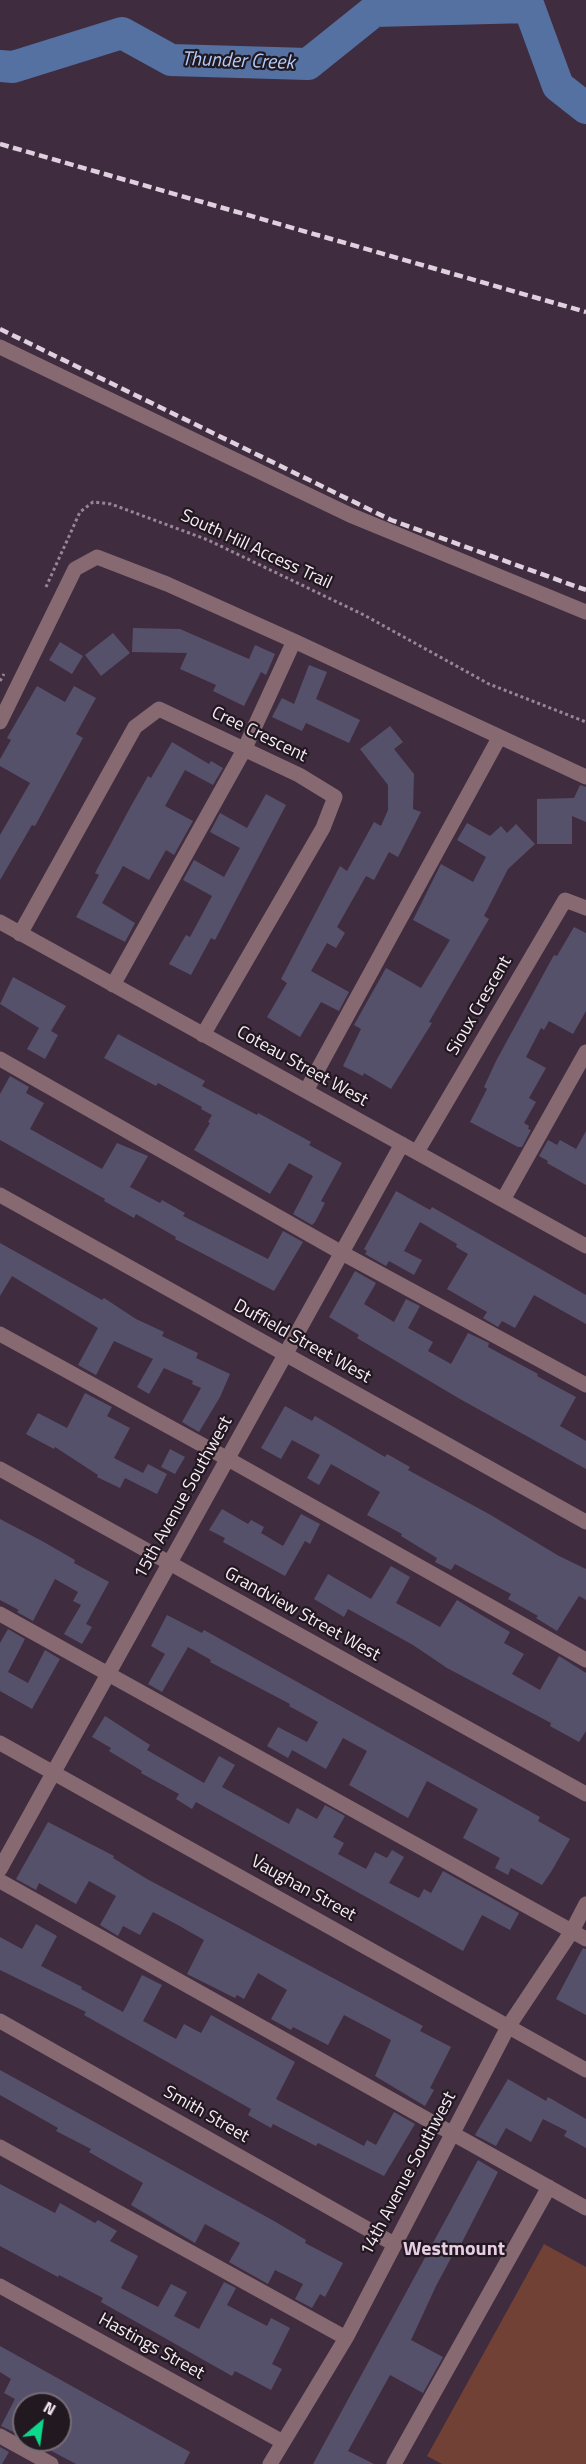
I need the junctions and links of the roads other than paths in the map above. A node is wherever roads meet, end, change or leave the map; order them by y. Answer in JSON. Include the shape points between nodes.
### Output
{"nodes":[{"id":1,"x":0,"y":347,"type":"edge"},
{"id":2,"x":586,"y":612,"type":"edge"},
{"id":3,"x":294,"y":641,"type":"junction"},
{"id":4,"x":0,"y":722,"type":"edge"},
{"id":5,"x":499,"y":738,"type":"junction"},
{"id":6,"x":244,"y":750,"type":"junction"},
{"id":7,"x":586,"y":777,"type":"edge"},
{"id":8,"x":586,"y":908,"type":"edge"},
{"id":9,"x":0,"y":922,"type":"edge"},
{"id":10,"x":20,"y":934,"type":"junction"},
{"id":11,"x":113,"y":985,"type":"junction"},
{"id":12,"x":203,"y":1035,"type":"junction"},
{"id":13,"x":586,"y":1052,"type":"edge"},
{"id":14,"x":0,"y":1059,"type":"edge"},
{"id":15,"x":306,"y":1091,"type":"junction"},
{"id":16,"x":402,"y":1144,"type":"junction"},
{"id":17,"x":417,"y":1152,"type":"junction"},
{"id":18,"x":0,"y":1195,"type":"edge"},
{"id":19,"x":503,"y":1200,"type":"junction"},
{"id":20,"x":586,"y":1246,"type":"edge"},
{"id":21,"x":342,"y":1253,"type":"junction"},
{"id":22,"x":0,"y":1334,"type":"edge"},
{"id":23,"x":285,"y":1355,"type":"junction"},
{"id":24,"x":586,"y":1385,"type":"edge"},
{"id":25,"x":228,"y":1459,"type":"junction"},
{"id":26,"x":0,"y":1469,"type":"edge"},
{"id":27,"x":586,"y":1522,"type":"edge"},
{"id":28,"x":170,"y":1564,"type":"junction"},
{"id":29,"x":0,"y":1614,"type":"edge"},
{"id":30,"x":586,"y":1660,"type":"edge"},
{"id":31,"x":109,"y":1675,"type":"junction"},
{"id":32,"x":0,"y":1743,"type":"edge"},
{"id":33,"x":55,"y":1773,"type":"junction"},
{"id":34,"x":586,"y":1794,"type":"edge"},
{"id":35,"x":0,"y":1869,"type":"edge"},
{"id":36,"x":0,"y":1881,"type":"edge"},
{"id":37,"x":586,"y":1904,"type":"edge"},
{"id":38,"x":572,"y":1931,"type":"junction"},
{"id":39,"x":586,"y":1939,"type":"edge"},
{"id":40,"x":0,"y":2021,"type":"edge"},
{"id":41,"x":508,"y":2027,"type":"junction"},
{"id":42,"x":586,"y":2070,"type":"edge"},
{"id":43,"x":453,"y":2134,"type":"junction"},
{"id":44,"x":0,"y":2147,"type":"edge"},
{"id":45,"x":549,"y":2187,"type":"junction"},
{"id":46,"x":586,"y":2208,"type":"edge"},
{"id":47,"x":394,"y":2244,"type":"junction"},
{"id":48,"x":0,"y":2286,"type":"edge"},
{"id":49,"x":346,"y":2338,"type":"junction"},
{"id":50,"x":0,"y":2436,"type":"edge"},
{"id":51,"x":283,"y":2442,"type":"junction"},
{"id":52,"x":51,"y":2464,"type":"edge"},
{"id":53,"x":270,"y":2464,"type":"edge"},
{"id":54,"x":394,"y":2464,"type":"edge"}],
"edges":[{"from":1,"to":2,"type":"street","via":[[350,515]]},
{"from":3,"to":4,"type":"street","via":[[97,556],[75,569]]},
{"from":3,"to":5,"type":"street"},
{"from":3,"to":6,"type":"street"},
{"from":5,"to":7,"type":"street"},
{"from":5,"to":15,"type":"street"},
{"from":6,"to":10,"type":"street","name":"Cree Crescent","via":[[159,709],[135,727]]},
{"from":6,"to":11,"type":"street"},
{"from":6,"to":12,"type":"street","name":"Cree Crescent","via":[[335,797],[323,828]]},
{"from":8,"to":17,"type":"street","name":"Sioux Crescent","via":[[564,900]]},
{"from":9,"to":10,"type":"street","name":"Coteau Street West"},
{"from":10,"to":11,"type":"street","name":"Coteau Street West"},
{"from":11,"to":12,"type":"street","name":"Coteau Street West"},
{"from":12,"to":15,"type":"street","name":"Coteau Street West"},
{"from":13,"to":19,"type":"street"},
{"from":14,"to":21,"type":"street"},
{"from":15,"to":16,"type":"street","name":"Coteau Street West"},
{"from":16,"to":17,"type":"street","name":"Coteau Street West"},
{"from":16,"to":21,"type":"street","name":"15th Avenue Southwest"},
{"from":17,"to":19,"type":"street","name":"Coteau Street West"},
{"from":18,"to":23,"type":"street","name":"Duffield Street West"},
{"from":19,"to":20,"type":"street","name":"Coteau Street West"},
{"from":21,"to":23,"type":"street","name":"15th Avenue Southwest"},
{"from":21,"to":24,"type":"street"},
{"from":22,"to":25,"type":"street"},
{"from":23,"to":25,"type":"street","name":"15th Avenue Southwest"},
{"from":23,"to":27,"type":"street","name":"Duffield Street West"},
{"from":25,"to":28,"type":"street","name":"15th Avenue Southwest"},
{"from":25,"to":30,"type":"street"},
{"from":26,"to":28,"type":"street","name":"Grandview Street West"},
{"from":28,"to":31,"type":"street","name":"15th Avenue Southwest"},
{"from":28,"to":34,"type":"street","name":"Grandview Street West"},
{"from":29,"to":31,"type":"street"},
{"from":31,"to":33,"type":"street","name":"15th Avenue Southwest"},
{"from":31,"to":38,"type":"street"},
{"from":32,"to":33,"type":"street","name":"Vaughan Street"},
{"from":33,"to":35,"type":"street","name":"15th Avenue Southwest"},
{"from":33,"to":41,"type":"street","name":"Vaughan Street"},
{"from":36,"to":43,"type":"street"},
{"from":37,"to":38,"type":"street","name":"14th Avenue Southwest"},
{"from":38,"to":39,"type":"street"},
{"from":38,"to":41,"type":"street","name":"14th Avenue Southwest"},
{"from":40,"to":47,"type":"street","name":"Smith Street"},
{"from":41,"to":42,"type":"street","name":"Vaughan Street"},
{"from":41,"to":43,"type":"street","name":"14th Avenue Southwest"},
{"from":43,"to":45,"type":"street"},
{"from":43,"to":47,"type":"street","name":"14th Avenue Southwest"},
{"from":44,"to":49,"type":"street"},
{"from":45,"to":46,"type":"street"},
{"from":45,"to":54,"type":"street"},
{"from":47,"to":49,"type":"street","name":"14th Avenue Southwest"},
{"from":48,"to":51,"type":"street","name":"Hastings Street"},
{"from":49,"to":51,"type":"street","name":"14th Avenue Southwest"},
{"from":50,"to":52,"type":"street"},
{"from":51,"to":53,"type":"street","name":"14th Avenue Southwest"}]}
